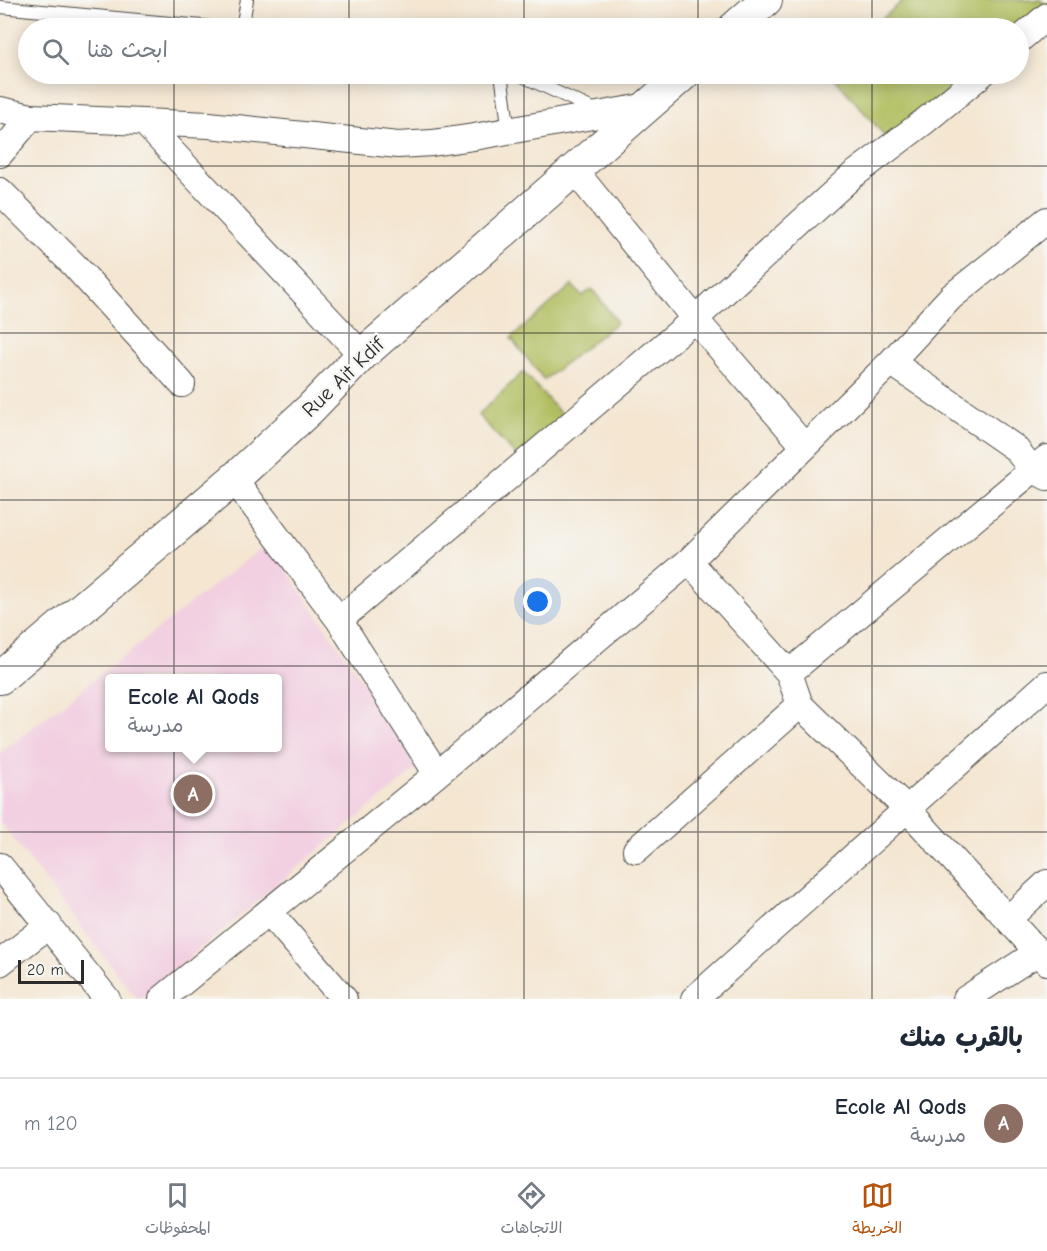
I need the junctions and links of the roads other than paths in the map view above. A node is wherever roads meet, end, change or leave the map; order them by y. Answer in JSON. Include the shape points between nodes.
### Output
{"nodes":[{"id":1,"x":247,"y":0,"type":"edge"},
{"id":2,"x":766,"y":0,"type":"edge"},
{"id":3,"x":0,"y":7,"type":"edge"},
{"id":4,"x":1047,"y":16,"type":"edge"},
{"id":5,"x":117,"y":18,"type":"edge"},
{"id":6,"x":244,"y":18,"type":"edge"},
{"id":7,"x":745,"y":18,"type":"edge"},
{"id":8,"x":1029,"y":32,"type":"edge"},
{"id":9,"x":502,"y":84,"type":"edge"},
{"id":10,"x":540,"y":84,"type":"edge"},
{"id":11,"x":673,"y":84,"type":"edge"},
{"id":12,"x":970,"y":84,"type":"edge"},
{"id":13,"x":648,"y":106,"type":"junction"},
{"id":14,"x":0,"y":110,"type":"edge"},
{"id":15,"x":604,"y":114,"type":"junction"},
{"id":16,"x":31,"y":117,"type":"junction"},
{"id":17,"x":145,"y":123,"type":"junction"},
{"id":18,"x":509,"y":131,"type":"junction"},
{"id":19,"x":0,"y":154,"type":"edge"},
{"id":20,"x":575,"y":171,"type":"junction"},
{"id":21,"x":0,"y":191,"type":"edge"},
{"id":22,"x":1047,"y":220,"type":"edge"},
{"id":23,"x":695,"y":319,"type":"junction"},
{"id":24,"x":362,"y":355,"type":"junction"},
{"id":25,"x":891,"y":362,"type":"junction"},
{"id":26,"x":182,"y":384,"type":"dead end"},
{"id":27,"x":805,"y":447,"type":"junction"},
{"id":28,"x":1042,"y":468,"type":"edge"},
{"id":29,"x":234,"y":479,"type":"junction"},
{"id":30,"x":689,"y":561,"type":"junction"},
{"id":31,"x":339,"y":620,"type":"junction"},
{"id":32,"x":789,"y":673,"type":"junction"},
{"id":33,"x":0,"y":678,"type":"edge"},
{"id":34,"x":1047,"y":684,"type":"edge"},
{"id":35,"x":800,"y":705,"type":"junction"},
{"id":36,"x":436,"y":774,"type":"junction"},
{"id":37,"x":907,"y":809,"type":"junction"},
{"id":38,"x":636,"y":850,"type":"dead end"},
{"id":39,"x":0,"y":866,"type":"edge"},
{"id":40,"x":1047,"y":883,"type":"edge"},
{"id":41,"x":268,"y":912,"type":"junction"},
{"id":42,"x":1008,"y":919,"type":"junction"},
{"id":43,"x":49,"y":925,"type":"junction"},
{"id":44,"x":1042,"y":957,"type":"edge"},
{"id":45,"x":0,"y":963,"type":"edge"},
{"id":46,"x":107,"y":999,"type":"edge"},
{"id":47,"x":162,"y":999,"type":"edge"},
{"id":48,"x":344,"y":999,"type":"edge"},
{"id":49,"x":694,"y":999,"type":"edge"},
{"id":50,"x":966,"y":999,"type":"edge"}],
"edges":[{"from":1,"to":6,"type":"lane"},
{"from":2,"to":7,"type":"street"},
{"from":3,"to":5,"type":"lane"},
{"from":4,"to":8,"type":"street"},
{"from":9,"to":18,"type":"lane"},
{"from":10,"to":15,"type":"lane"},
{"from":11,"to":13,"type":"street","name":"Rue Ait Kdif"},
{"from":12,"to":23,"type":"street","via":[[844,184]]},
{"from":13,"to":15,"type":"street"},
{"from":13,"to":20,"type":"street","name":"Rue Ait Kdif"},
{"from":14,"to":16,"type":"street"},
{"from":15,"to":18,"type":"street"},
{"from":16,"to":17,"type":"street"},
{"from":16,"to":19,"type":"street"},
{"from":17,"to":18,"type":"street","via":[[209,125],[398,145]]},
{"from":17,"to":24,"type":"street"},
{"from":20,"to":23,"type":"street"},
{"from":20,"to":24,"type":"street","name":"Rue Ait Kdif"},
{"from":21,"to":26,"type":"street","via":[[74,265]]},
{"from":22,"to":25,"type":"street","via":[[951,297]]},
{"from":23,"to":27,"type":"street"},
{"from":23,"to":31,"type":"street"},
{"from":24,"to":29,"type":"street","name":"Rue Ait Kdif"},
{"from":25,"to":27,"type":"street"},
{"from":25,"to":28,"type":"street"},
{"from":27,"to":30,"type":"street"},
{"from":28,"to":32,"type":"street"},
{"from":29,"to":31,"type":"street"},
{"from":29,"to":33,"type":"street","name":"Rue Ait Kdif"},
{"from":30,"to":32,"type":"street"},
{"from":30,"to":36,"type":"street"},
{"from":31,"to":36,"type":"street"},
{"from":32,"to":35,"type":"street"},
{"from":34,"to":37,"type":"street"},
{"from":35,"to":37,"type":"street"},
{"from":35,"to":38,"type":"street"},
{"from":36,"to":41,"type":"street"},
{"from":37,"to":42,"type":"street"},
{"from":37,"to":49,"type":"street"},
{"from":39,"to":43,"type":"street"},
{"from":40,"to":42,"type":"street"},
{"from":41,"to":47,"type":"street"},
{"from":41,"to":48,"type":"street"},
{"from":42,"to":44,"type":"street"},
{"from":43,"to":45,"type":"street"},
{"from":43,"to":46,"type":"street"},
{"from":44,"to":50,"type":"street"}]}
